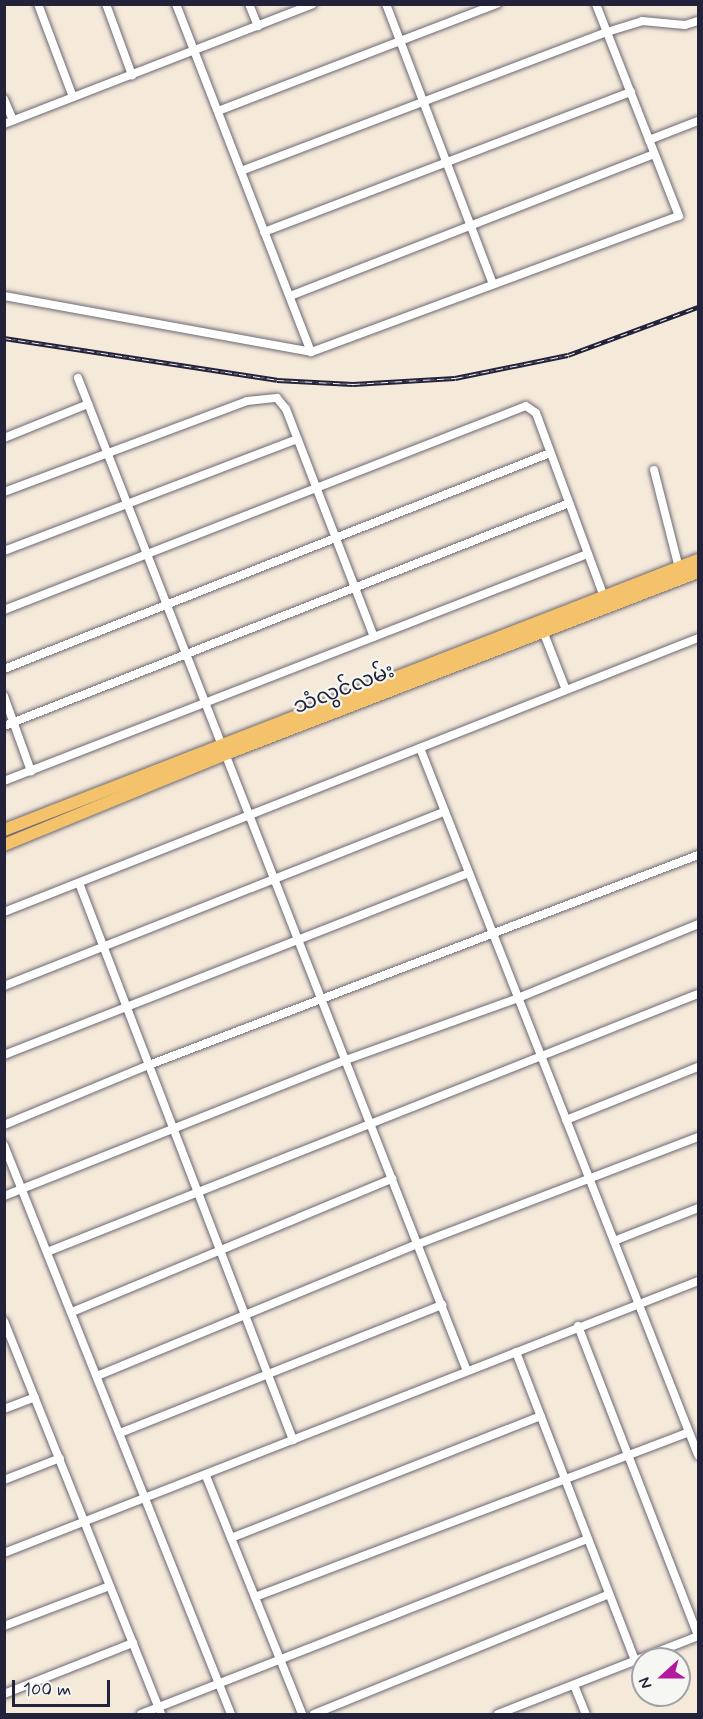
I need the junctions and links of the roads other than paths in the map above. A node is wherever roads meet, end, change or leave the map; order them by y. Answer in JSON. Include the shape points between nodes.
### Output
{"nodes":[{"id":1,"x":38,"y":4,"type":"edge"},
{"id":2,"x":106,"y":4,"type":"edge"},
{"id":3,"x":176,"y":4,"type":"edge"},
{"id":4,"x":249,"y":4,"type":"edge"},
{"id":5,"x":313,"y":4,"type":"edge"},
{"id":6,"x":386,"y":4,"type":"edge"},
{"id":7,"x":497,"y":4,"type":"edge"},
{"id":8,"x":596,"y":4,"type":"edge"},
{"id":9,"x":699,"y":21,"type":"edge"},
{"id":10,"x":258,"y":26,"type":"junction"},
{"id":11,"x":607,"y":32,"type":"junction"},
{"id":12,"x":400,"y":41,"type":"junction"},
{"id":13,"x":194,"y":50,"type":"junction"},
{"id":14,"x":132,"y":75,"type":"junction"},
{"id":15,"x":631,"y":92,"type":"junction"},
{"id":16,"x":73,"y":97,"type":"junction"},
{"id":17,"x":4,"y":99,"type":"edge"},
{"id":18,"x":423,"y":102,"type":"junction"},
{"id":19,"x":218,"y":111,"type":"junction"},
{"id":20,"x":13,"y":120,"type":"junction"},
{"id":21,"x":699,"y":121,"type":"edge"},
{"id":22,"x":4,"y":124,"type":"edge"},
{"id":23,"x":649,"y":140,"type":"junction"},
{"id":24,"x":654,"y":154,"type":"junction"},
{"id":25,"x":447,"y":164,"type":"junction"},
{"id":26,"x":241,"y":171,"type":"junction"},
{"id":27,"x":471,"y":223,"type":"junction"},
{"id":28,"x":264,"y":232,"type":"junction"},
{"id":29,"x":493,"y":284,"type":"junction"},
{"id":30,"x":4,"y":296,"type":"edge"},
{"id":31,"x":290,"y":296,"type":"junction"},
{"id":32,"x":311,"y":352,"type":"junction"},
{"id":33,"x":78,"y":378,"type":"dead end"},
{"id":34,"x":88,"y":404,"type":"junction"},
{"id":35,"x":4,"y":438,"type":"edge"},
{"id":36,"x":297,"y":439,"type":"junction"},
{"id":37,"x":107,"y":452,"type":"junction"},
{"id":38,"x":550,"y":453,"type":"junction"},
{"id":39,"x":654,"y":470,"type":"dead end"},
{"id":40,"x":316,"y":486,"type":"junction"},
{"id":41,"x":4,"y":492,"type":"edge"},
{"id":42,"x":126,"y":502,"type":"junction"},
{"id":43,"x":567,"y":504,"type":"junction"},
{"id":44,"x":337,"y":538,"type":"junction"},
{"id":45,"x":4,"y":551,"type":"edge"},
{"id":46,"x":146,"y":553,"type":"junction"},
{"id":47,"x":587,"y":554,"type":"junction"},
{"id":48,"x":699,"y":560,"type":"edge"},
{"id":49,"x":679,"y":568,"type":"junction"},
{"id":50,"x":699,"y":572,"type":"edge"},
{"id":51,"x":357,"y":587,"type":"junction"},
{"id":52,"x":606,"y":602,"type":"junction"},
{"id":53,"x":166,"y":606,"type":"junction"},
{"id":54,"x":4,"y":610,"type":"edge"},
{"id":55,"x":543,"y":632,"type":"junction"},
{"id":56,"x":374,"y":637,"type":"junction"},
{"id":57,"x":699,"y":638,"type":"edge"},
{"id":58,"x":185,"y":655,"type":"junction"},
{"id":59,"x":4,"y":669,"type":"edge"},
{"id":60,"x":566,"y":690,"type":"junction"},
{"id":61,"x":4,"y":696,"type":"edge"},
{"id":62,"x":204,"y":703,"type":"junction"},
{"id":63,"x":15,"y":722,"type":"junction"},
{"id":64,"x":4,"y":726,"type":"edge"},
{"id":65,"x":420,"y":748,"type":"junction"},
{"id":66,"x":222,"y":750,"type":"junction"},
{"id":67,"x":31,"y":771,"type":"junction"},
{"id":68,"x":4,"y":781,"type":"edge"},
{"id":69,"x":445,"y":811,"type":"junction"},
{"id":70,"x":249,"y":816,"type":"junction"},
{"id":71,"x":4,"y":830,"type":"edge"},
{"id":72,"x":4,"y":845,"type":"edge"},
{"id":73,"x":699,"y":855,"type":"edge"},
{"id":74,"x":469,"y":873,"type":"junction"},
{"id":75,"x":274,"y":878,"type":"junction"},
{"id":76,"x":79,"y":883,"type":"junction"},
{"id":77,"x":4,"y":912,"type":"edge"},
{"id":78,"x":699,"y":924,"type":"edge"},
{"id":79,"x":494,"y":935,"type":"junction"},
{"id":80,"x":298,"y":939,"type":"junction"},
{"id":81,"x":104,"y":948,"type":"junction"},
{"id":82,"x":4,"y":986,"type":"edge"},
{"id":83,"x":699,"y":994,"type":"edge"},
{"id":84,"x":518,"y":998,"type":"junction"},
{"id":85,"x":322,"y":1002,"type":"junction"},
{"id":86,"x":126,"y":1007,"type":"junction"},
{"id":87,"x":4,"y":1055,"type":"edge"},
{"id":88,"x":542,"y":1058,"type":"junction"},
{"id":89,"x":346,"y":1060,"type":"junction"},
{"id":90,"x":149,"y":1065,"type":"junction"},
{"id":91,"x":699,"y":1067,"type":"edge"},
{"id":92,"x":566,"y":1120,"type":"junction"},
{"id":93,"x":4,"y":1125,"type":"edge"},
{"id":94,"x":372,"y":1126,"type":"junction"},
{"id":95,"x":173,"y":1128,"type":"junction"},
{"id":96,"x":699,"y":1137,"type":"edge"},
{"id":97,"x":4,"y":1145,"type":"edge"},
{"id":98,"x":392,"y":1179,"type":"junction"},
{"id":99,"x":590,"y":1179,"type":"junction"},
{"id":100,"x":22,"y":1189,"type":"junction"},
{"id":101,"x":198,"y":1193,"type":"junction"},
{"id":102,"x":4,"y":1196,"type":"edge"},
{"id":103,"x":699,"y":1208,"type":"edge"},
{"id":104,"x":614,"y":1240,"type":"junction"},
{"id":105,"x":418,"y":1244,"type":"junction"},
{"id":106,"x":47,"y":1252,"type":"junction"},
{"id":107,"x":221,"y":1252,"type":"junction"},
{"id":108,"x":699,"y":1281,"type":"edge"},
{"id":109,"x":639,"y":1304,"type":"junction"},
{"id":110,"x":442,"y":1305,"type":"junction"},
{"id":111,"x":72,"y":1312,"type":"junction"},
{"id":112,"x":245,"y":1316,"type":"junction"},
{"id":113,"x":4,"y":1321,"type":"edge"},
{"id":114,"x":578,"y":1326,"type":"junction"},
{"id":115,"x":7,"y":1336,"type":"edge"},
{"id":116,"x":516,"y":1352,"type":"junction"},
{"id":117,"x":467,"y":1371,"type":"junction"},
{"id":118,"x":97,"y":1376,"type":"junction"},
{"id":119,"x":268,"y":1376,"type":"junction"},
{"id":120,"x":35,"y":1397,"type":"junction"},
{"id":121,"x":4,"y":1409,"type":"edge"},
{"id":122,"x":541,"y":1416,"type":"junction"},
{"id":123,"x":689,"y":1432,"type":"junction"},
{"id":124,"x":120,"y":1433,"type":"junction"},
{"id":125,"x":293,"y":1440,"type":"junction"},
{"id":126,"x":628,"y":1454,"type":"junction"},
{"id":127,"x":699,"y":1455,"type":"edge"},
{"id":128,"x":60,"y":1458,"type":"junction"},
{"id":129,"x":206,"y":1476,"type":"junction"},
{"id":130,"x":566,"y":1478,"type":"junction"},
{"id":131,"x":4,"y":1480,"type":"edge"},
{"id":132,"x":147,"y":1499,"type":"junction"},
{"id":133,"x":86,"y":1523,"type":"junction"},
{"id":134,"x":231,"y":1538,"type":"junction"},
{"id":135,"x":588,"y":1539,"type":"junction"},
{"id":136,"x":4,"y":1553,"type":"edge"},
{"id":137,"x":110,"y":1586,"type":"junction"},
{"id":138,"x":609,"y":1594,"type":"junction"},
{"id":139,"x":255,"y":1597,"type":"junction"},
{"id":140,"x":4,"y":1626,"type":"edge"},
{"id":141,"x":698,"y":1636,"type":"edge"},
{"id":142,"x":133,"y":1643,"type":"junction"},
{"id":143,"x":670,"y":1647,"type":"edge"},
{"id":144,"x":631,"y":1651,"type":"edge"},
{"id":145,"x":281,"y":1661,"type":"junction"},
{"id":146,"x":631,"y":1663,"type":"edge"},
{"id":147,"x":219,"y":1685,"type":"junction"},
{"id":148,"x":574,"y":1685,"type":"junction"},
{"id":149,"x":4,"y":1694,"type":"edge"},
{"id":150,"x":159,"y":1711,"type":"edge"},
{"id":151,"x":141,"y":1714,"type":"edge"},
{"id":152,"x":231,"y":1714,"type":"edge"},
{"id":153,"x":302,"y":1714,"type":"edge"},
{"id":154,"x":314,"y":1714,"type":"edge"},
{"id":155,"x":498,"y":1714,"type":"edge"},
{"id":156,"x":586,"y":1714,"type":"edge"}],
"edges":[{"from":1,"to":16,"type":"street"},
{"from":2,"to":14,"type":"street"},
{"from":3,"to":13,"type":"street"},
{"from":4,"to":10,"type":"street"},
{"from":5,"to":10,"type":"street"},
{"from":6,"to":12,"type":"street"},
{"from":7,"to":12,"type":"street"},
{"from":8,"to":11,"type":"street"},
{"from":9,"to":11,"type":"street","via":[[685,25],[642,21]]},
{"from":10,"to":13,"type":"street"},
{"from":11,"to":15,"type":"street"},
{"from":11,"to":18,"type":"street"},
{"from":12,"to":18,"type":"street"},
{"from":12,"to":19,"type":"street"},
{"from":13,"to":14,"type":"street"},
{"from":13,"to":19,"type":"street"},
{"from":14,"to":16,"type":"street"},
{"from":15,"to":23,"type":"street"},
{"from":15,"to":25,"type":"street"},
{"from":16,"to":20,"type":"street"},
{"from":17,"to":20,"type":"street"},
{"from":18,"to":25,"type":"street"},
{"from":18,"to":26,"type":"street"},
{"from":19,"to":26,"type":"street"},
{"from":20,"to":22,"type":"street"},
{"from":21,"to":23,"type":"street"},
{"from":23,"to":24,"type":"street"},
{"from":24,"to":27,"type":"street"},
{"from":24,"to":29,"type":"street","via":[[679,216]]},
{"from":25,"to":27,"type":"street"},
{"from":25,"to":28,"type":"street"},
{"from":26,"to":28,"type":"street"},
{"from":27,"to":29,"type":"street"},
{"from":27,"to":31,"type":"street"},
{"from":28,"to":31,"type":"street"},
{"from":29,"to":32,"type":"street"},
{"from":30,"to":32,"type":"street"},
{"from":31,"to":32,"type":"street"},
{"from":33,"to":34,"type":"street"},
{"from":34,"to":35,"type":"street"},
{"from":34,"to":37,"type":"street"},
{"from":36,"to":37,"type":"street","via":[[282,402],[259,398]]},
{"from":36,"to":40,"type":"street"},
{"from":36,"to":42,"type":"street"},
{"from":37,"to":41,"type":"street"},
{"from":37,"to":42,"type":"street"},
{"from":38,"to":40,"type":"street","via":[[536,413],[526,406]]},
{"from":38,"to":43,"type":"street"},
{"from":38,"to":44,"type":"street"},
{"from":39,"to":49,"type":"street"},
{"from":40,"to":44,"type":"street"},
{"from":40,"to":46,"type":"street"},
{"from":42,"to":45,"type":"street"},
{"from":42,"to":46,"type":"street"},
{"from":43,"to":47,"type":"street"},
{"from":43,"to":51,"type":"street"},
{"from":44,"to":51,"type":"street"},
{"from":44,"to":53,"type":"street"},
{"from":46,"to":53,"type":"street"},
{"from":46,"to":54,"type":"street"},
{"from":47,"to":52,"type":"street"},
{"from":47,"to":56,"type":"street"},
{"from":48,"to":49,"type":"main road","name":"သံလွင်လမ်း"},
{"from":49,"to":52,"type":"main road","name":"သံလွင်လမ်း"},
{"from":50,"to":52,"type":"main road","name":"သံလွင်လမ်း"},
{"from":51,"to":56,"type":"street"},
{"from":51,"to":58,"type":"street"},
{"from":52,"to":55,"type":"main road","name":"သံလွင်လမ်း"},
{"from":52,"to":66,"type":"main road","name":"သံလွင်လမ်း"},
{"from":53,"to":58,"type":"street"},
{"from":53,"to":59,"type":"street"},
{"from":55,"to":60,"type":"street"},
{"from":55,"to":66,"type":"main road","name":"သံလွင်လမ်း"},
{"from":56,"to":62,"type":"street"},
{"from":57,"to":60,"type":"street"},
{"from":58,"to":62,"type":"street"},
{"from":58,"to":63,"type":"street"},
{"from":60,"to":65,"type":"street"},
{"from":61,"to":63,"type":"street"},
{"from":62,"to":66,"type":"street"},
{"from":62,"to":67,"type":"street"},
{"from":63,"to":64,"type":"street"},
{"from":63,"to":67,"type":"street"},
{"from":65,"to":69,"type":"street"},
{"from":65,"to":70,"type":"street"},
{"from":66,"to":70,"type":"street"},
{"from":66,"to":71,"type":"main road","name":"သံလွင်လမ်း"},
{"from":66,"to":72,"type":"main road","name":"သံလွင်လမ်း"},
{"from":67,"to":68,"type":"street"},
{"from":69,"to":74,"type":"street"},
{"from":69,"to":75,"type":"street"},
{"from":70,"to":75,"type":"street"},
{"from":70,"to":76,"type":"street"},
{"from":73,"to":79,"type":"street"},
{"from":74,"to":79,"type":"street"},
{"from":74,"to":80,"type":"street"},
{"from":75,"to":80,"type":"street"},
{"from":75,"to":81,"type":"street"},
{"from":76,"to":77,"type":"street"},
{"from":76,"to":81,"type":"street"},
{"from":78,"to":84,"type":"street"},
{"from":79,"to":84,"type":"street"},
{"from":79,"to":85,"type":"street"},
{"from":80,"to":85,"type":"street"},
{"from":80,"to":86,"type":"street"},
{"from":81,"to":82,"type":"street"},
{"from":81,"to":86,"type":"street"},
{"from":83,"to":88,"type":"street"},
{"from":84,"to":88,"type":"street"},
{"from":84,"to":89,"type":"street"},
{"from":85,"to":89,"type":"street"},
{"from":85,"to":90,"type":"street"},
{"from":86,"to":87,"type":"street"},
{"from":86,"to":90,"type":"street"},
{"from":88,"to":92,"type":"street"},
{"from":88,"to":94,"type":"street"},
{"from":89,"to":94,"type":"street"},
{"from":89,"to":95,"type":"street"},
{"from":90,"to":93,"type":"street"},
{"from":90,"to":95,"type":"street"},
{"from":91,"to":92,"type":"street"},
{"from":92,"to":99,"type":"street"},
{"from":94,"to":98,"type":"street"},
{"from":94,"to":101,"type":"street"},
{"from":95,"to":100,"type":"street"},
{"from":95,"to":101,"type":"street"},
{"from":96,"to":99,"type":"street"},
{"from":97,"to":100,"type":"street"},
{"from":98,"to":105,"type":"street"},
{"from":98,"to":107,"type":"street"},
{"from":99,"to":104,"type":"street"},
{"from":99,"to":105,"type":"street"},
{"from":100,"to":102,"type":"street"},
{"from":100,"to":106,"type":"street"},
{"from":101,"to":106,"type":"street"},
{"from":101,"to":107,"type":"street"},
{"from":103,"to":104,"type":"street"},
{"from":104,"to":109,"type":"street"},
{"from":105,"to":110,"type":"street"},
{"from":105,"to":112,"type":"street"},
{"from":106,"to":111,"type":"street"},
{"from":107,"to":111,"type":"street"},
{"from":107,"to":112,"type":"street"},
{"from":108,"to":109,"type":"street"},
{"from":109,"to":114,"type":"street"},
{"from":109,"to":123,"type":"street"},
{"from":110,"to":117,"type":"street"},
{"from":110,"to":119,"type":"street"},
{"from":111,"to":118,"type":"street"},
{"from":112,"to":118,"type":"street"},
{"from":112,"to":119,"type":"street"},
{"from":113,"to":115,"type":"street"},
{"from":114,"to":116,"type":"street"},
{"from":114,"to":126,"type":"street"},
{"from":115,"to":120,"type":"street"},
{"from":116,"to":117,"type":"street"},
{"from":116,"to":122,"type":"street"},
{"from":117,"to":125,"type":"street"},
{"from":118,"to":124,"type":"street"},
{"from":119,"to":124,"type":"street"},
{"from":119,"to":125,"type":"street"},
{"from":120,"to":121,"type":"street"},
{"from":120,"to":128,"type":"street"},
{"from":122,"to":130,"type":"street"},
{"from":122,"to":134,"type":"street"},
{"from":123,"to":126,"type":"street"},
{"from":123,"to":127,"type":"street"},
{"from":124,"to":132,"type":"street"},
{"from":125,"to":129,"type":"street"},
{"from":126,"to":130,"type":"street"},
{"from":126,"to":141,"type":"street"},
{"from":128,"to":131,"type":"street"},
{"from":128,"to":133,"type":"street"},
{"from":129,"to":132,"type":"street"},
{"from":129,"to":134,"type":"street"},
{"from":130,"to":135,"type":"street"},
{"from":130,"to":139,"type":"street"},
{"from":132,"to":133,"type":"street"},
{"from":132,"to":147,"type":"street"},
{"from":133,"to":136,"type":"street"},
{"from":133,"to":137,"type":"street"},
{"from":134,"to":139,"type":"street"},
{"from":135,"to":138,"type":"street"},
{"from":135,"to":145,"type":"street"},
{"from":137,"to":140,"type":"street"},
{"from":137,"to":142,"type":"street"},
{"from":138,"to":144,"type":"street"},
{"from":138,"to":154,"type":"street"},
{"from":139,"to":145,"type":"street"},
{"from":141,"to":143,"type":"street"},
{"from":142,"to":149,"type":"street"},
{"from":142,"to":150,"type":"street"},
{"from":145,"to":147,"type":"street"},
{"from":145,"to":153,"type":"street"},
{"from":146,"to":148,"type":"street"},
{"from":147,"to":150,"type":"street"},
{"from":147,"to":152,"type":"street"},
{"from":148,"to":155,"type":"street"},
{"from":148,"to":156,"type":"street"},
{"from":150,"to":151,"type":"street"}]}
